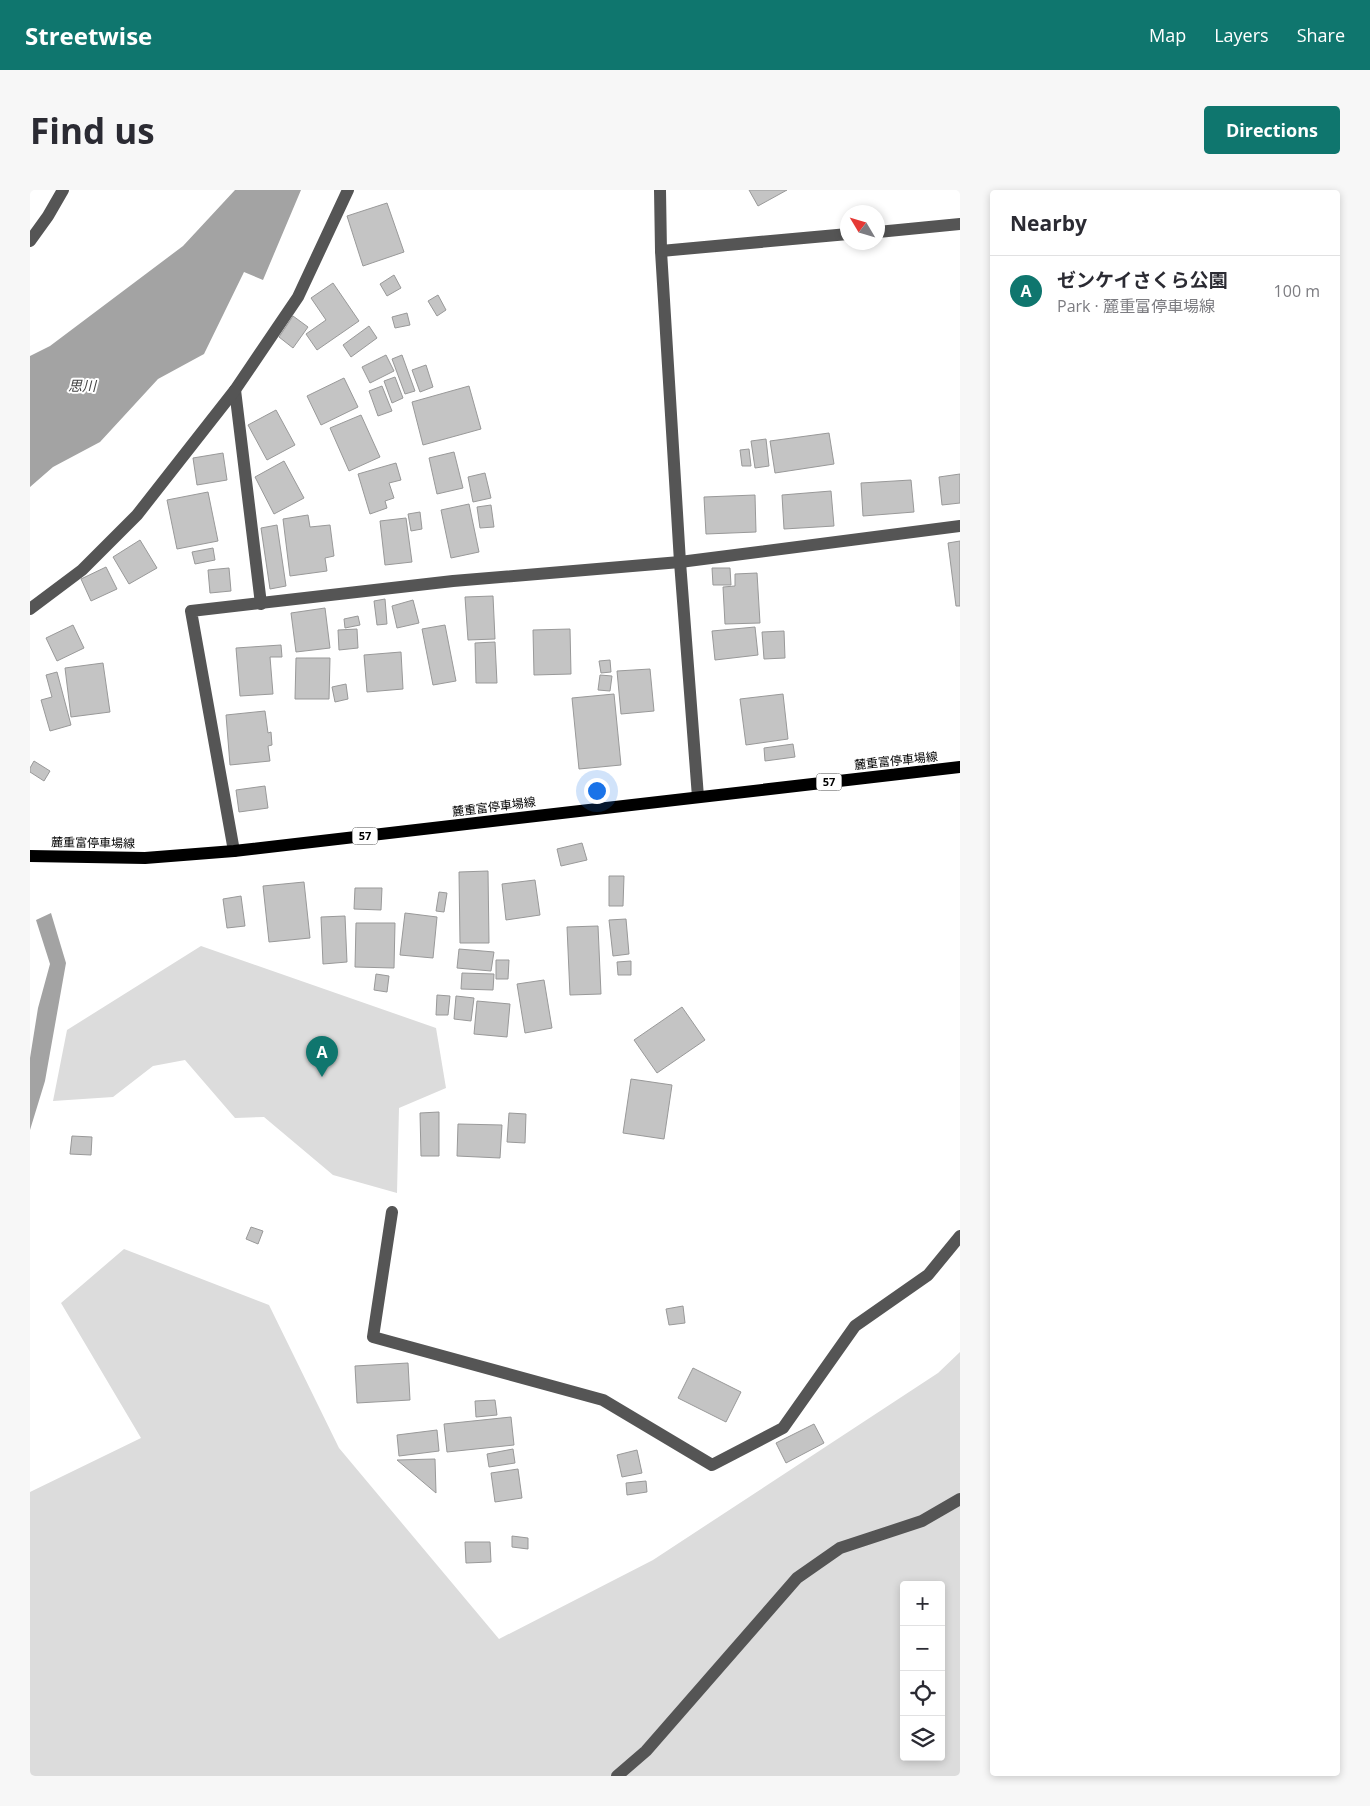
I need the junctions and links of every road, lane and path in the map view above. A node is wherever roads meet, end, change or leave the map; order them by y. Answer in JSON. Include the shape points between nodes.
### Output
{"nodes":[{"id":1,"x":63,"y":190,"type":"edge"},
{"id":2,"x":348,"y":190,"type":"edge"},
{"id":3,"x":660,"y":190,"type":"edge"},
{"id":4,"x":960,"y":224,"type":"edge"},
{"id":5,"x":885,"y":231,"type":"edge"},
{"id":6,"x":840,"y":235,"type":"edge"},
{"id":7,"x":30,"y":241,"type":"edge"},
{"id":8,"x":661,"y":251,"type":"junction"},
{"id":9,"x":235,"y":390,"type":"junction"},
{"id":10,"x":960,"y":526,"type":"edge"},
{"id":11,"x":680,"y":562,"type":"junction"},
{"id":12,"x":261,"y":604,"type":"junction"},
{"id":13,"x":30,"y":609,"type":"edge"},
{"id":14,"x":960,"y":768,"type":"edge"},
{"id":15,"x":698,"y":797,"type":"junction"},
{"id":16,"x":234,"y":851,"type":"junction"},
{"id":17,"x":30,"y":856,"type":"edge"},
{"id":18,"x":392,"y":1212,"type":"dead end"},
{"id":19,"x":960,"y":1236,"type":"edge"},
{"id":20,"x":960,"y":1499,"type":"edge"},
{"id":21,"x":617,"y":1776,"type":"edge"}],
"edges":[{"from":1,"to":7,"type":"street"},
{"from":2,"to":9,"type":"street","via":[[298,297]]},
{"from":3,"to":8,"type":"street"},
{"from":4,"to":5,"type":"street"},
{"from":6,"to":8,"type":"street"},
{"from":8,"to":11,"type":"street"},
{"from":9,"to":12,"type":"street"},
{"from":9,"to":13,"type":"street","via":[[137,515],[82,570]]},
{"from":10,"to":11,"type":"street"},
{"from":11,"to":12,"type":"street","via":[[453,581]]},
{"from":11,"to":15,"type":"street"},
{"from":12,"to":16,"type":"street","via":[[191,611]]},
{"from":14,"to":15,"type":"main road","name":"麓重富停車場線","number":"57"},
{"from":15,"to":16,"type":"main road","name":"麓重富停車場線","number":"57"},
{"from":16,"to":17,"type":"main road","name":"麓重富停車場線","number":"57","via":[[145,858]]},
{"from":18,"to":19,"type":"street","via":[[373,1337],[603,1400],[712,1465],[784,1428],[855,1326],[928,1275]]},
{"from":20,"to":21,"type":"street","via":[[922,1521],[840,1548],[797,1578],[646,1751]]}]}
